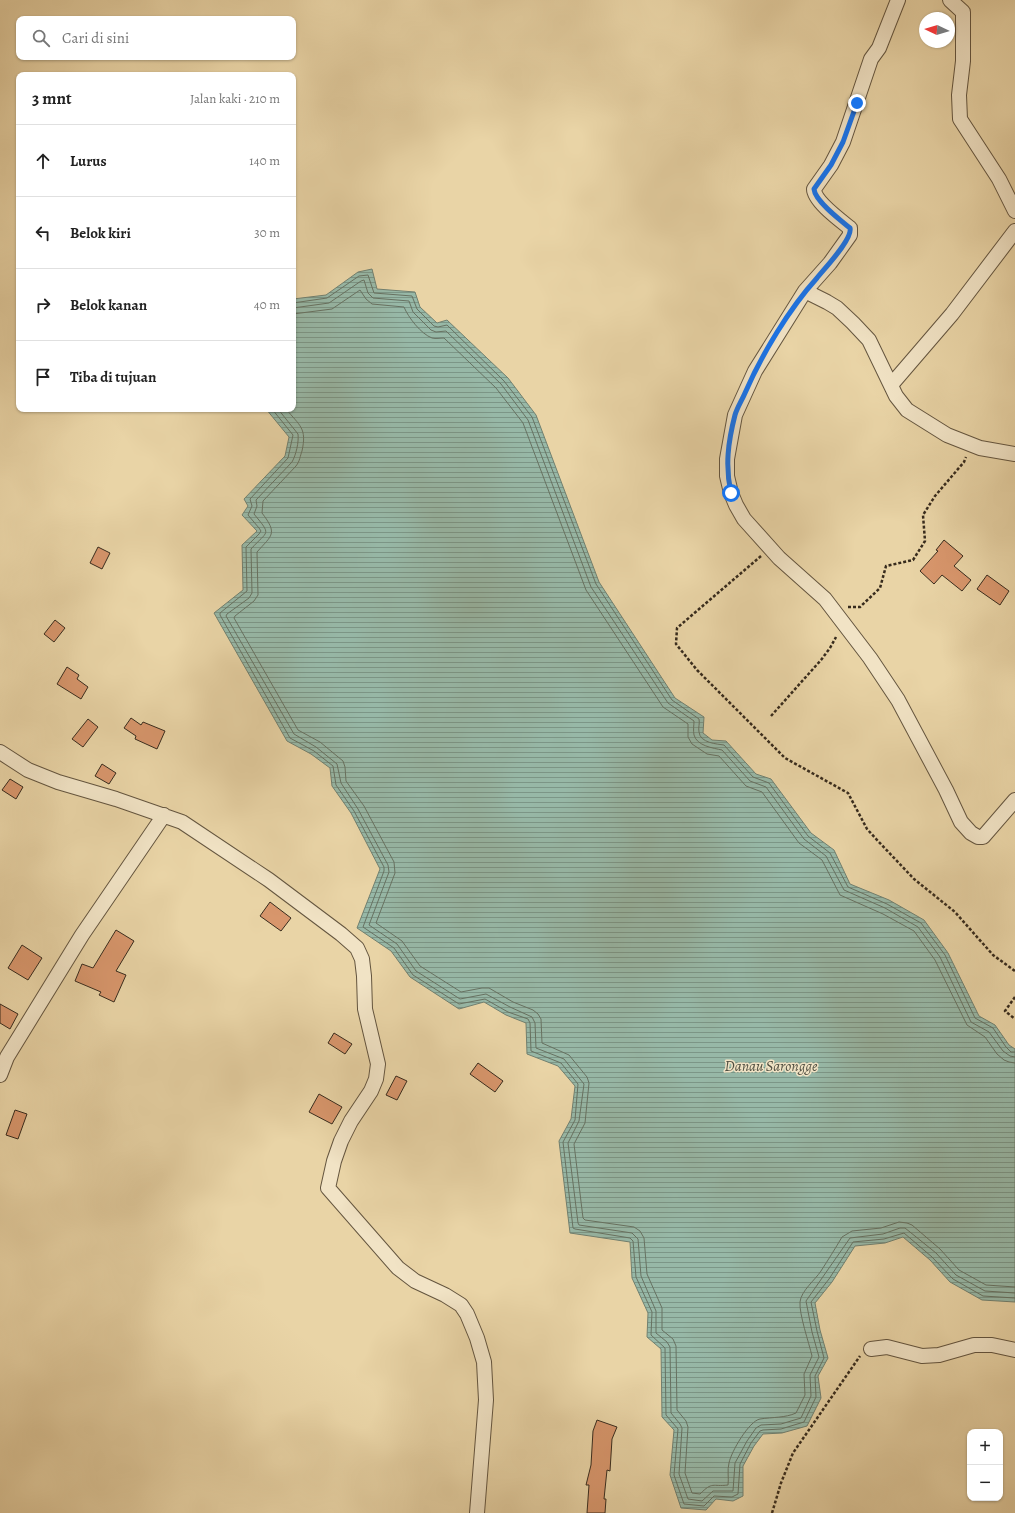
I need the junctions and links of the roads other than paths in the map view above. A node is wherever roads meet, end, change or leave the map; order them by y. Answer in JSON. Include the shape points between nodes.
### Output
{"nodes":[{"id":1,"x":898,"y":0,"type":"edge"},
{"id":2,"x":950,"y":0,"type":"edge"},
{"id":3,"x":1015,"y":211,"type":"edge"},
{"id":4,"x":1015,"y":231,"type":"edge"},
{"id":5,"x":805,"y":291,"type":"junction"},
{"id":6,"x":891,"y":385,"type":"junction"},
{"id":7,"x":1015,"y":454,"type":"edge"},
{"id":8,"x":0,"y":752,"type":"edge"},
{"id":9,"x":1015,"y":800,"type":"edge"},
{"id":10,"x":164,"y":815,"type":"junction"},
{"id":11,"x":0,"y":1075,"type":"edge"},
{"id":12,"x":871,"y":1349,"type":"road end"},
{"id":13,"x":1015,"y":1350,"type":"edge"},
{"id":14,"x":477,"y":1513,"type":"edge"}],
"edges":[{"from":1,"to":5,"type":"street","via":[[879,48],[871,59],[843,142],[814,189],[820,202],[850,228],[850,235]]},
{"from":2,"to":3,"type":"street","via":[[962,12],[960,119],[999,179]]},
{"from":4,"to":6,"type":"street","via":[[952,314]]},
{"from":5,"to":6,"type":"street","via":[[827,302],[853,322],[869,340]]},
{"from":5,"to":9,"type":"street","via":[[755,371],[735,414],[727,459],[731,493],[744,518],[793,572],[825,599],[870,658],[898,700],[961,822],[971,833],[978,837],[984,836]]},
{"from":6,"to":7,"type":"street","via":[[907,410],[947,435],[980,448]]},
{"from":8,"to":10,"type":"street","via":[[28,770],[58,782]]},
{"from":10,"to":11,"type":"street","via":[[82,935],[7,1057]]},
{"from":10,"to":14,"type":"street","via":[[182,822],[274,884],[341,934],[357,948],[362,959],[365,1009],[378,1064],[376,1079],[341,1141],[328,1188],[398,1268],[415,1281],[462,1305],[467,1314],[484,1362],[486,1400]]},
{"from":12,"to":13,"type":"street","via":[[887,1347],[922,1356],[939,1355],[974,1345],[992,1345]]}]}
